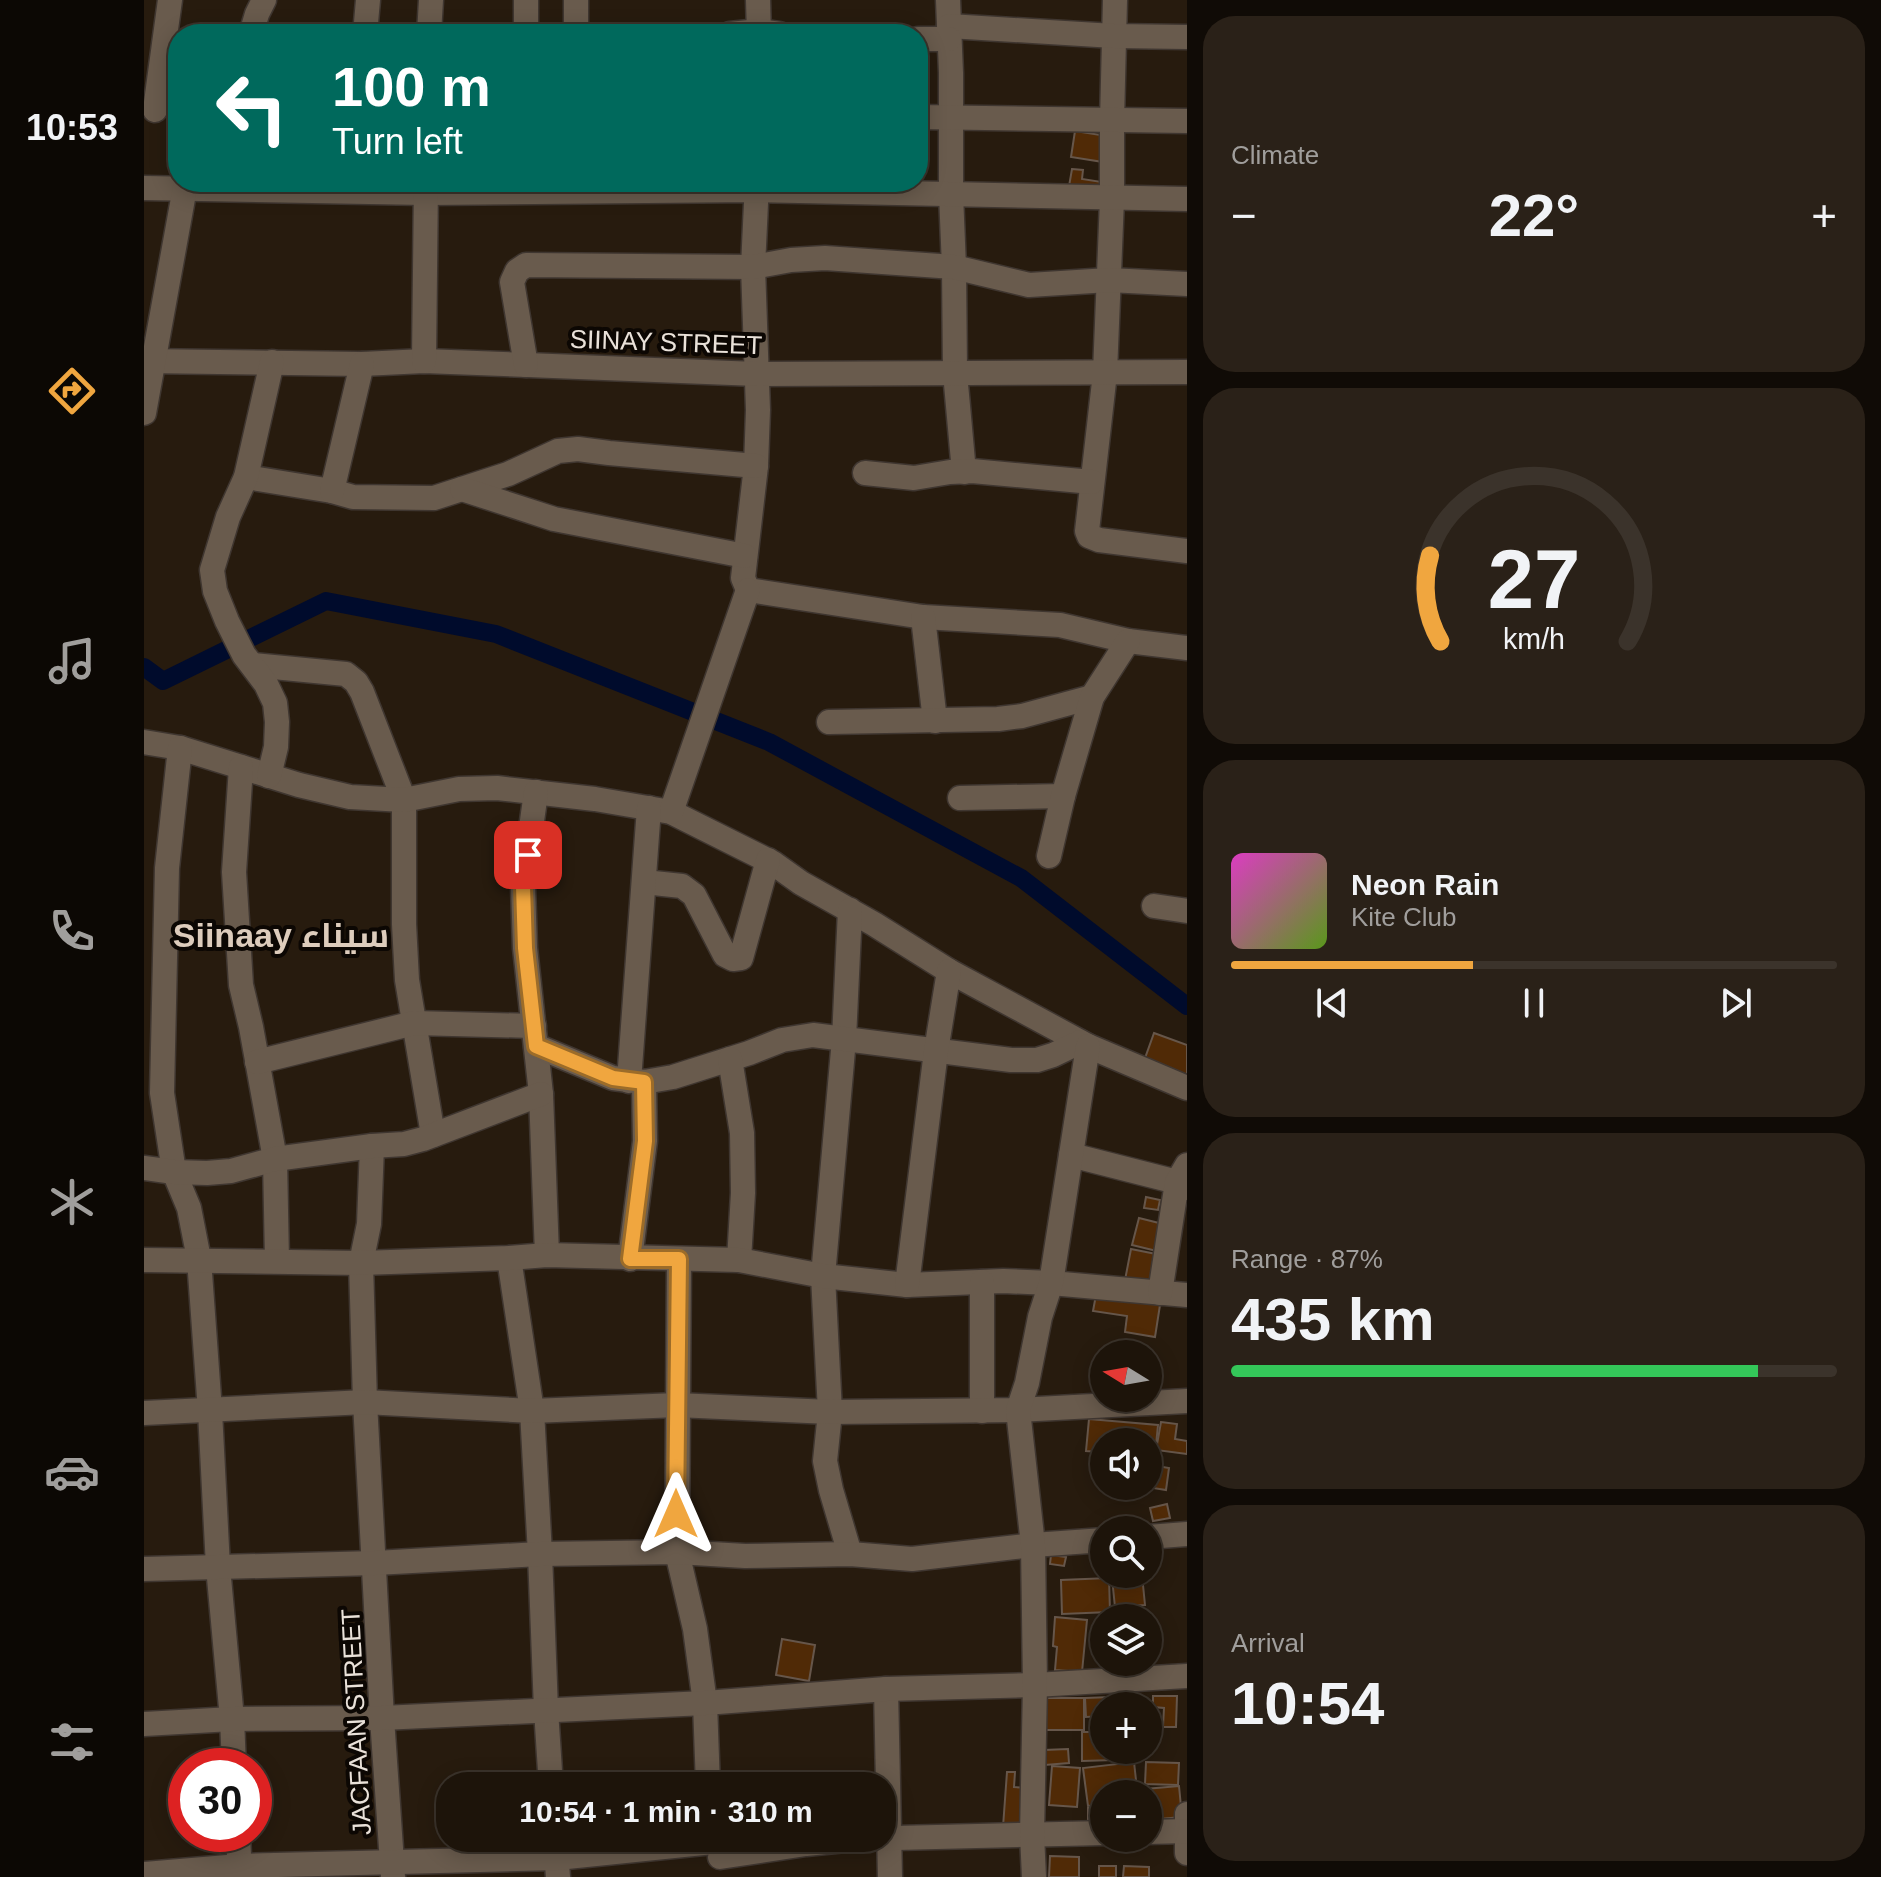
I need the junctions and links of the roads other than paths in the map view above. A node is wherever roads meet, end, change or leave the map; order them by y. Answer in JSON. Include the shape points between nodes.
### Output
{"nodes":[{"id":1,"x":170,"y":0,"type":"edge"},
{"id":2,"x":264,"y":0,"type":"edge"},
{"id":3,"x":368,"y":0,"type":"edge"},
{"id":4,"x":431,"y":0,"type":"edge"},
{"id":5,"x":526,"y":0,"type":"edge"},
{"id":6,"x":576,"y":0,"type":"edge"},
{"id":7,"x":758,"y":0,"type":"edge"},
{"id":8,"x":948,"y":0,"type":"edge"},
{"id":9,"x":1115,"y":0,"type":"edge"},
{"id":10,"x":254,"y":24,"type":"edge"},
{"id":11,"x":366,"y":24,"type":"edge"},
{"id":12,"x":430,"y":24,"type":"edge"},
{"id":13,"x":526,"y":24,"type":"edge"},
{"id":14,"x":576,"y":24,"type":"edge"},
{"id":15,"x":764,"y":24,"type":"edge"},
{"id":16,"x":949,"y":33,"type":"junction"},
{"id":17,"x":1114,"y":36,"type":"junction"},
{"id":18,"x":928,"y":37,"type":"edge"},
{"id":19,"x":1187,"y":37,"type":"edge"},
{"id":20,"x":159,"y":110,"type":"edge"},
{"id":21,"x":928,"y":117,"type":"edge"},
{"id":22,"x":952,"y":117,"type":"junction"},
{"id":23,"x":1112,"y":121,"type":"junction"},
{"id":24,"x":1187,"y":121,"type":"edge"},
{"id":25,"x":168,"y":187,"type":"edge"},
{"id":26,"x":144,"y":188,"type":"edge"},
{"id":27,"x":185,"y":192,"type":"edge"},
{"id":28,"x":426,"y":192,"type":"edge"},
{"id":29,"x":756,"y":192,"type":"edge"},
{"id":30,"x":902,"y":192,"type":"edge"},
{"id":31,"x":951,"y":194,"type":"junction"},
{"id":32,"x":1112,"y":199,"type":"junction"},
{"id":33,"x":1187,"y":199,"type":"edge"},
{"id":34,"x":753,"y":267,"type":"junction"},
{"id":35,"x":954,"y":267,"type":"junction"},
{"id":36,"x":1109,"y":280,"type":"junction"},
{"id":37,"x":1187,"y":284,"type":"edge"},
{"id":38,"x":149,"y":361,"type":"edge"},
{"id":39,"x":424,"y":361,"type":"junction"},
{"id":40,"x":272,"y":362,"type":"junction"},
{"id":41,"x":362,"y":364,"type":"junction"},
{"id":42,"x":526,"y":365,"type":"junction"},
{"id":43,"x":1187,"y":372,"type":"edge"},
{"id":44,"x":955,"y":373,"type":"junction"},
{"id":45,"x":1105,"y":373,"type":"junction"},
{"id":46,"x":757,"y":374,"type":"junction"},
{"id":47,"x":144,"y":413,"type":"edge"},
{"id":48,"x":756,"y":466,"type":"junction"},
{"id":49,"x":964,"y":472,"type":"junction"},
{"id":50,"x":865,"y":473,"type":"dead end"},
{"id":51,"x":246,"y":477,"type":"junction"},
{"id":52,"x":1092,"y":482,"type":"junction"},
{"id":53,"x":462,"y":489,"type":"junction"},
{"id":54,"x":332,"y":491,"type":"junction"},
{"id":55,"x":1187,"y":551,"type":"edge"},
{"id":56,"x":745,"y":556,"type":"junction"},
{"id":57,"x":748,"y":590,"type":"junction"},
{"id":58,"x":923,"y":617,"type":"junction"},
{"id":59,"x":1128,"y":641,"type":"junction"},
{"id":60,"x":1187,"y":648,"type":"edge"},
{"id":61,"x":248,"y":660,"type":"junction"},
{"id":62,"x":1092,"y":697,"type":"junction"},
{"id":63,"x":935,"y":721,"type":"junction"},
{"id":64,"x":829,"y":722,"type":"dead end"},
{"id":65,"x":144,"y":742,"type":"edge"},
{"id":66,"x":180,"y":748,"type":"junction"},
{"id":67,"x":241,"y":767,"type":"junction"},
{"id":68,"x":269,"y":776,"type":"junction"},
{"id":69,"x":536,"y":792,"type":"junction"},
{"id":70,"x":1063,"y":796,"type":"junction"},
{"id":71,"x":960,"y":798,"type":"dead end"},
{"id":72,"x":404,"y":800,"type":"junction"},
{"id":73,"x":660,"y":810,"type":"junction"},
{"id":74,"x":1049,"y":856,"type":"dead end"},
{"id":75,"x":768,"y":860,"type":"junction"},
{"id":76,"x":644,"y":882,"type":"junction"},
{"id":77,"x":1154,"y":906,"type":"dead end"},
{"id":78,"x":1187,"y":908,"type":"edge"},
{"id":79,"x":850,"y":910,"type":"junction"},
{"id":80,"x":949,"y":971,"type":"junction"},
{"id":81,"x":414,"y":1023,"type":"junction"},
{"id":82,"x":535,"y":1036,"type":"junction"},
{"id":83,"x":844,"y":1039,"type":"junction"},
{"id":84,"x":1084,"y":1044,"type":"junction"},
{"id":85,"x":936,"y":1051,"type":"junction"},
{"id":86,"x":730,"y":1059,"type":"junction"},
{"id":87,"x":257,"y":1062,"type":"junction"},
{"id":88,"x":636,"y":1082,"type":"junction"},
{"id":89,"x":1187,"y":1088,"type":"edge"},
{"id":90,"x":153,"y":1093,"type":"edge"},
{"id":91,"x":541,"y":1094,"type":"junction"},
{"id":92,"x":433,"y":1135,"type":"junction"},
{"id":93,"x":372,"y":1146,"type":"junction"},
{"id":94,"x":1071,"y":1155,"type":"junction"},
{"id":95,"x":275,"y":1159,"type":"junction"},
{"id":96,"x":144,"y":1168,"type":"edge"},
{"id":97,"x":174,"y":1172,"type":"junction"},
{"id":98,"x":1184,"y":1178,"type":"edge"},
{"id":99,"x":547,"y":1255,"type":"junction"},
{"id":100,"x":509,"y":1258,"type":"junction"},
{"id":101,"x":199,"y":1259,"type":"junction"},
{"id":102,"x":630,"y":1259,"type":"junction"},
{"id":103,"x":679,"y":1259,"type":"junction"},
{"id":104,"x":144,"y":1260,"type":"edge"},
{"id":105,"x":739,"y":1260,"type":"junction"},
{"id":106,"x":277,"y":1261,"type":"junction"},
{"id":107,"x":361,"y":1263,"type":"junction"},
{"id":108,"x":823,"y":1276,"type":"junction"},
{"id":109,"x":982,"y":1282,"type":"junction"},
{"id":110,"x":1051,"y":1283,"type":"junction"},
{"id":111,"x":907,"y":1285,"type":"junction"},
{"id":112,"x":1160,"y":1293,"type":"junction"},
{"id":113,"x":1187,"y":1295,"type":"edge"},
{"id":114,"x":1187,"y":1401,"type":"edge"},
{"id":115,"x":365,"y":1402,"type":"junction"},
{"id":116,"x":677,"y":1405,"type":"junction"},
{"id":117,"x":1018,"y":1410,"type":"junction"},
{"id":118,"x":210,"y":1411,"type":"junction"},
{"id":119,"x":532,"y":1411,"type":"junction"},
{"id":120,"x":982,"y":1411,"type":"junction"},
{"id":121,"x":830,"y":1412,"type":"junction"},
{"id":122,"x":144,"y":1413,"type":"edge"},
{"id":123,"x":1187,"y":1534,"type":"edge"},
{"id":124,"x":1162,"y":1536,"type":"edge"},
{"id":125,"x":1090,"y":1541,"type":"edge"},
{"id":126,"x":1033,"y":1545,"type":"junction"},
{"id":127,"x":677,"y":1552,"type":"junction"},
{"id":128,"x":540,"y":1554,"type":"junction"},
{"id":129,"x":850,"y":1554,"type":"junction"},
{"id":130,"x":375,"y":1563,"type":"junction"},
{"id":131,"x":218,"y":1567,"type":"junction"},
{"id":132,"x":144,"y":1569,"type":"edge"},
{"id":133,"x":1187,"y":1676,"type":"edge"},
{"id":134,"x":1035,"y":1685,"type":"junction"},
{"id":135,"x":886,"y":1689,"type":"junction"},
{"id":136,"x":705,"y":1703,"type":"junction"},
{"id":137,"x":546,"y":1710,"type":"junction"},
{"id":138,"x":382,"y":1718,"type":"junction"},
{"id":139,"x":232,"y":1719,"type":"junction"},
{"id":140,"x":144,"y":1724,"type":"edge"},
{"id":141,"x":233,"y":1748,"type":"edge"},
{"id":142,"x":550,"y":1772,"type":"edge"},
{"id":143,"x":707,"y":1772,"type":"edge"},
{"id":144,"x":888,"y":1772,"type":"edge"},
{"id":145,"x":1187,"y":1814,"type":"edge"},
{"id":146,"x":1187,"y":1831,"type":"edge"},
{"id":147,"x":1162,"y":1832,"type":"edge"},
{"id":148,"x":1090,"y":1833,"type":"edge"},
{"id":149,"x":1032,"y":1835,"type":"junction"},
{"id":150,"x":896,"y":1838,"type":"edge"},
{"id":151,"x":890,"y":1852,"type":"edge"},
{"id":152,"x":718,"y":1853,"type":"edge"},
{"id":153,"x":1187,"y":1853,"type":"edge"},
{"id":154,"x":556,"y":1858,"type":"edge"},
{"id":155,"x":392,"y":1870,"type":"edge"},
{"id":156,"x":240,"y":1871,"type":"edge"},
{"id":157,"x":144,"y":1874,"type":"edge"},
{"id":158,"x":890,"y":1877,"type":"edge"},
{"id":159,"x":1034,"y":1877,"type":"edge"}],
"edges":[{"from":1,"to":20,"type":"street"},
{"from":2,"to":10,"type":"street"},
{"from":3,"to":11,"type":"street"},
{"from":4,"to":12,"type":"street"},
{"from":5,"to":13,"type":"street"},
{"from":6,"to":14,"type":"street"},
{"from":7,"to":15,"type":"street"},
{"from":8,"to":16,"type":"street"},
{"from":9,"to":17,"type":"street"},
{"from":16,"to":17,"type":"street"},
{"from":16,"to":18,"type":"street"},
{"from":16,"to":22,"type":"street"},
{"from":17,"to":19,"type":"street"},
{"from":17,"to":23,"type":"street"},
{"from":21,"to":22,"type":"street"},
{"from":22,"to":23,"type":"street"},
{"from":22,"to":31,"type":"street"},
{"from":23,"to":24,"type":"street"},
{"from":23,"to":32,"type":"street"},
{"from":25,"to":26,"type":"street"},
{"from":27,"to":38,"type":"street"},
{"from":28,"to":39,"type":"street"},
{"from":29,"to":34,"type":"street"},
{"from":30,"to":31,"type":"street"},
{"from":31,"to":32,"type":"street"},
{"from":31,"to":35,"type":"street"},
{"from":32,"to":33,"type":"street"},
{"from":32,"to":36,"type":"street"},
{"from":34,"to":35,"type":"street","via":[[808,258]]},
{"from":34,"to":42,"type":"street","via":[[526,265],[512,282]]},
{"from":34,"to":46,"type":"street"},
{"from":35,"to":36,"type":"street","via":[[1029,285]]},
{"from":35,"to":44,"type":"street"},
{"from":36,"to":37,"type":"street"},
{"from":36,"to":45,"type":"street"},
{"from":38,"to":40,"type":"street","name":"SIINAY STREET"},
{"from":38,"to":47,"type":"street"},
{"from":39,"to":41,"type":"street","name":"SIINAY STREET"},
{"from":39,"to":42,"type":"street","name":"SIINAY STREET"},
{"from":40,"to":41,"type":"street","name":"SIINAY STREET"},
{"from":40,"to":51,"type":"street"},
{"from":41,"to":54,"type":"street"},
{"from":42,"to":46,"type":"street","name":"SIINAY STREET"},
{"from":43,"to":45,"type":"street","name":"SIINAY STREET"},
{"from":44,"to":45,"type":"street","name":"SIINAY STREET"},
{"from":44,"to":46,"type":"street","name":"SIINAY STREET"},
{"from":44,"to":49,"type":"street"},
{"from":45,"to":52,"type":"street"},
{"from":46,"to":48,"type":"street"},
{"from":48,"to":53,"type":"street","via":[[578,449],[558,451]]},
{"from":48,"to":56,"type":"street"},
{"from":49,"to":50,"type":"street","via":[[914,478]]},
{"from":49,"to":52,"type":"street"},
{"from":51,"to":54,"type":"street"},
{"from":51,"to":61,"type":"street","via":[[212,570],[215,591]]},
{"from":52,"to":55,"type":"street","via":[[1089,536]]},
{"from":53,"to":54,"type":"street","via":[[434,498],[353,497]]},
{"from":53,"to":56,"type":"street","via":[[554,519]]},
{"from":56,"to":57,"type":"street"},
{"from":57,"to":58,"type":"street"},
{"from":57,"to":73,"type":"street","via":[[692,752]]},
{"from":58,"to":59,"type":"street","via":[[1060,625]]},
{"from":58,"to":63,"type":"street"},
{"from":59,"to":60,"type":"street"},
{"from":59,"to":62,"type":"street"},
{"from":61,"to":68,"type":"street","via":[[275,703],[276,747]]},
{"from":61,"to":72,"type":"street","via":[[346,674],[356,682]]},
{"from":62,"to":63,"type":"street","via":[[1022,716]]},
{"from":62,"to":70,"type":"street"},
{"from":63,"to":64,"type":"street"},
{"from":65,"to":66,"type":"street"},
{"from":66,"to":67,"type":"street"},
{"from":66,"to":90,"type":"street"},
{"from":67,"to":68,"type":"street"},
{"from":67,"to":87,"type":"street","via":[[234,872],[241,985]]},
{"from":68,"to":72,"type":"street","via":[[350,797]]},
{"from":69,"to":72,"type":"street","via":[[459,789]]},
{"from":69,"to":73,"type":"street"},
{"from":69,"to":82,"type":"street","via":[[523,886]]},
{"from":70,"to":71,"type":"street"},
{"from":70,"to":74,"type":"street"},
{"from":72,"to":81,"type":"street","via":[[404,924]]},
{"from":73,"to":75,"type":"street"},
{"from":73,"to":76,"type":"street"},
{"from":75,"to":76,"type":"street","via":[[741,958],[725,955],[694,895],[682,886]]},
{"from":75,"to":79,"type":"street"},
{"from":76,"to":88,"type":"street"},
{"from":77,"to":78,"type":"street"},
{"from":79,"to":80,"type":"street"},
{"from":79,"to":83,"type":"street"},
{"from":80,"to":84,"type":"street"},
{"from":80,"to":85,"type":"street"},
{"from":81,"to":82,"type":"street"},
{"from":81,"to":87,"type":"street"},
{"from":81,"to":92,"type":"street"},
{"from":82,"to":88,"type":"street","via":[[613,1078]]},
{"from":82,"to":91,"type":"street"},
{"from":83,"to":85,"type":"street"},
{"from":83,"to":86,"type":"street","via":[[795,1037]]},
{"from":83,"to":108,"type":"street"},
{"from":84,"to":85,"type":"street","via":[[1037,1060]]},
{"from":84,"to":89,"type":"street"},
{"from":84,"to":94,"type":"street"},
{"from":85,"to":111,"type":"street"},
{"from":86,"to":88,"type":"street"},
{"from":86,"to":105,"type":"street","via":[[742,1133]]},
{"from":87,"to":95,"type":"street"},
{"from":88,"to":102,"type":"street","via":[[645,1141]]},
{"from":90,"to":97,"type":"street"},
{"from":91,"to":92,"type":"street"},
{"from":91,"to":99,"type":"street"},
{"from":92,"to":93,"type":"street"},
{"from":93,"to":95,"type":"street"},
{"from":93,"to":107,"type":"street","name":"JACFAAN STREET","via":[[369,1224]]},
{"from":94,"to":98,"type":"street"},
{"from":94,"to":110,"type":"street"},
{"from":95,"to":97,"type":"street","via":[[231,1171]]},
{"from":95,"to":106,"type":"street"},
{"from":96,"to":97,"type":"street"},
{"from":97,"to":101,"type":"street","via":[[189,1208]]},
{"from":98,"to":112,"type":"street"},
{"from":99,"to":100,"type":"street"},
{"from":99,"to":102,"type":"street"},
{"from":100,"to":107,"type":"street"},
{"from":100,"to":119,"type":"street"},
{"from":101,"to":104,"type":"street"},
{"from":101,"to":106,"type":"street"},
{"from":101,"to":118,"type":"street"},
{"from":102,"to":103,"type":"street"},
{"from":103,"to":105,"type":"street"},
{"from":103,"to":116,"type":"street"},
{"from":105,"to":108,"type":"street"},
{"from":106,"to":107,"type":"street"},
{"from":107,"to":115,"type":"street","name":"JACFAAN STREET"},
{"from":108,"to":111,"type":"street"},
{"from":108,"to":121,"type":"street"},
{"from":109,"to":110,"type":"street"},
{"from":109,"to":111,"type":"street"},
{"from":109,"to":120,"type":"street"},
{"from":110,"to":112,"type":"street"},
{"from":110,"to":117,"type":"street"},
{"from":112,"to":113,"type":"street"},
{"from":114,"to":117,"type":"street"},
{"from":115,"to":118,"type":"street"},
{"from":115,"to":119,"type":"street"},
{"from":115,"to":130,"type":"street","name":"JACFAAN STREET"},
{"from":116,"to":119,"type":"street"},
{"from":116,"to":121,"type":"street"},
{"from":116,"to":127,"type":"street"},
{"from":117,"to":120,"type":"street"},
{"from":117,"to":126,"type":"street"},
{"from":118,"to":122,"type":"street"},
{"from":118,"to":131,"type":"street"},
{"from":119,"to":128,"type":"street"},
{"from":120,"to":121,"type":"street"},
{"from":121,"to":129,"type":"street","via":[[825,1461]]},
{"from":123,"to":124,"type":"street"},
{"from":125,"to":126,"type":"street"},
{"from":126,"to":129,"type":"street","via":[[912,1559]]},
{"from":126,"to":134,"type":"street"},
{"from":127,"to":128,"type":"street"},
{"from":127,"to":129,"type":"street"},
{"from":127,"to":136,"type":"street"},
{"from":128,"to":130,"type":"street"},
{"from":128,"to":137,"type":"street"},
{"from":130,"to":131,"type":"street"},
{"from":130,"to":138,"type":"street","name":"JACFAAN STREET"},
{"from":131,"to":132,"type":"street"},
{"from":131,"to":139,"type":"street"},
{"from":133,"to":134,"type":"street"},
{"from":134,"to":135,"type":"street"},
{"from":134,"to":149,"type":"street"},
{"from":135,"to":136,"type":"street"},
{"from":135,"to":144,"type":"street"},
{"from":136,"to":137,"type":"street"},
{"from":136,"to":143,"type":"street"},
{"from":137,"to":138,"type":"street"},
{"from":137,"to":142,"type":"street"},
{"from":138,"to":139,"type":"street"},
{"from":138,"to":155,"type":"street","name":"JACFAAN STREET"},
{"from":139,"to":140,"type":"street"},
{"from":139,"to":141,"type":"street"},
{"from":145,"to":146,"type":"street"},
{"from":146,"to":147,"type":"street"},
{"from":146,"to":153,"type":"street"},
{"from":148,"to":149,"type":"street"},
{"from":149,"to":150,"type":"street"},
{"from":149,"to":159,"type":"street"},
{"from":151,"to":158,"type":"street"},
{"from":152,"to":154,"type":"street"},
{"from":154,"to":155,"type":"street"},
{"from":155,"to":156,"type":"street"},
{"from":156,"to":157,"type":"street"}]}
